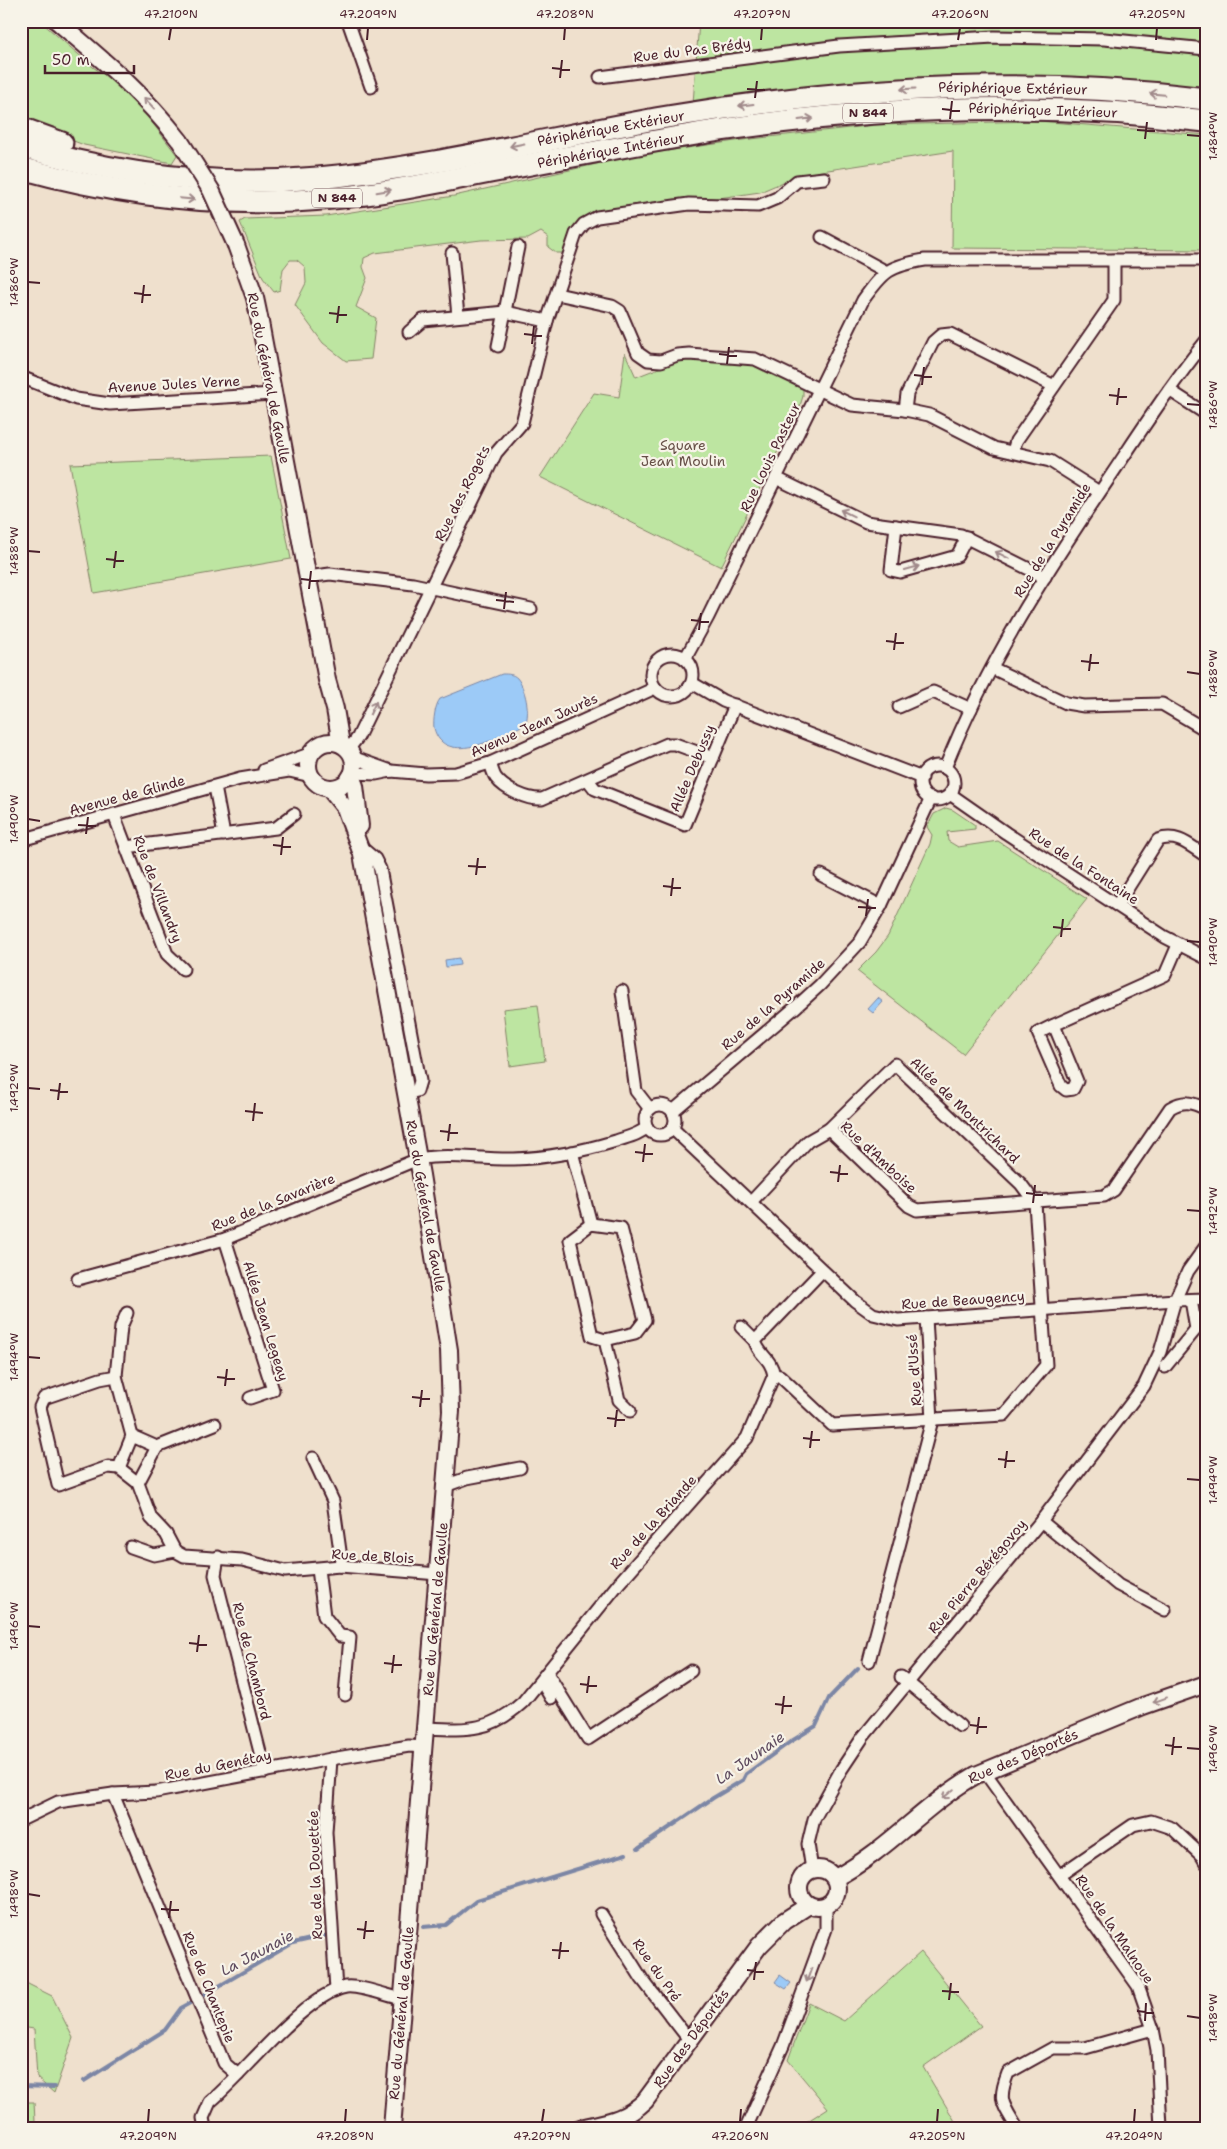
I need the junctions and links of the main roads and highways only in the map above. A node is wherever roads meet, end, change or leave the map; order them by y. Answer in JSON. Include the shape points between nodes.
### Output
{"nodes":[{"id":1,"x":1206,"y":99,"type":"edge"},
{"id":2,"x":1206,"y":121,"type":"edge"},
{"id":3,"x":21,"y":128,"type":"edge"},
{"id":4,"x":21,"y":146,"type":"edge"},
{"id":5,"x":21,"y":168,"type":"edge"},
{"id":6,"x":136,"y":172,"type":"junction"},
{"id":7,"x":21,"y":182,"type":"edge"},
{"id":8,"x":139,"y":194,"type":"junction"}],
"edges":[{"from":1,"to":6,"type":"highway","name":"Périphérique Extérieur","number":"N 844","one_way":true,"via":[[1054,87],[905,89],[803,98],[668,117],[340,176],[249,181]]},
{"from":8,"to":2,"type":"highway","name":"Périphérique Intérieur","number":"N 844","one_way":true,"via":[[239,202],[344,197],[723,130],[811,118],[910,110],[1065,109]]},
{"from":3,"to":6,"type":"highway","via":[[118,159]]},
{"from":4,"to":6,"type":"highway","name":"Périphérique Extérieur","number":"N 844","via":[[67,159]]},
{"from":5,"to":8,"type":"highway","name":"Périphérique Intérieur","number":"N 844"},
{"from":7,"to":8,"type":"highway","via":[[118,200]]}]}
